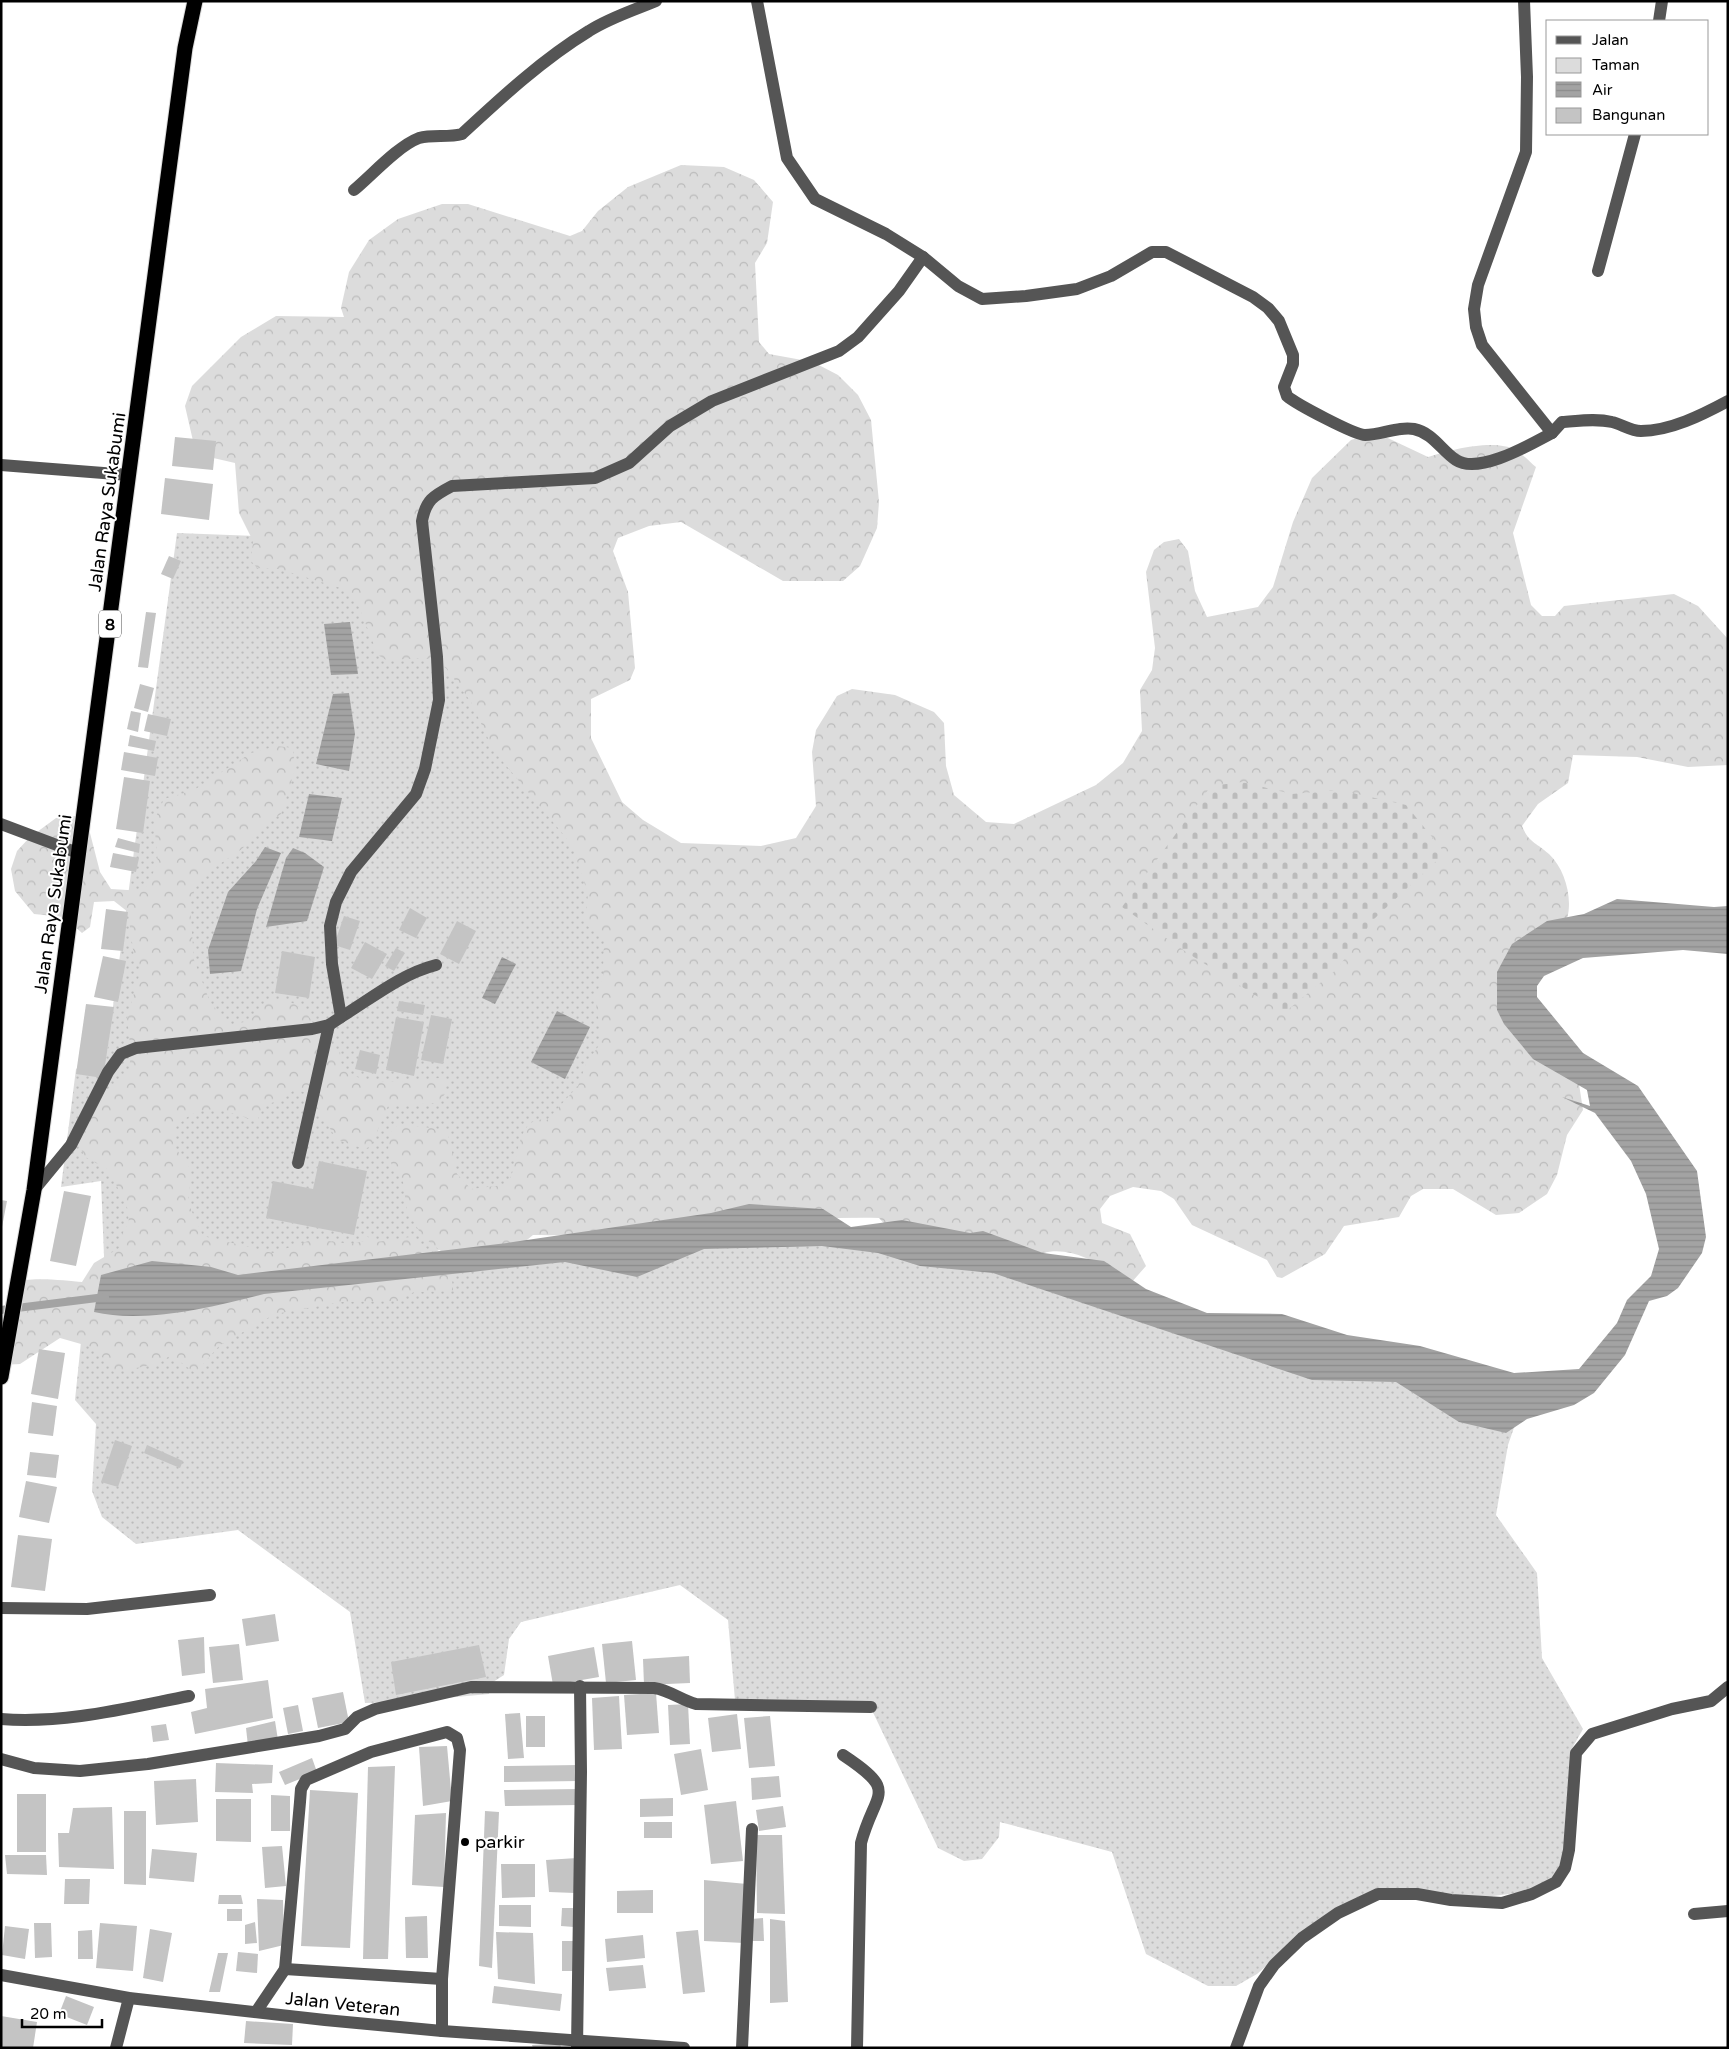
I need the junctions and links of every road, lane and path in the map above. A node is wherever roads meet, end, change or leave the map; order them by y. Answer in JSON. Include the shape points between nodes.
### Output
{"nodes":[{"id":1,"x":195,"y":1,"type":"edge"},
{"id":2,"x":656,"y":1,"type":"edge"},
{"id":3,"x":756,"y":1,"type":"edge"},
{"id":4,"x":1524,"y":1,"type":"edge"},
{"id":5,"x":1662,"y":1,"type":"edge"},
{"id":6,"x":1659,"y":20,"type":"edge"},
{"id":7,"x":1634,"y":135,"type":"edge"},
{"id":8,"x":354,"y":190,"type":"dead end"},
{"id":9,"x":923,"y":257,"type":"junction"},
{"id":10,"x":1598,"y":271,"type":"dead end"},
{"id":11,"x":1728,"y":402,"type":"edge"},
{"id":12,"x":1552,"y":433,"type":"junction"},
{"id":13,"x":1,"y":465,"type":"edge"},
{"id":14,"x":130,"y":474,"type":"junction"},
{"id":15,"x":1,"y":824,"type":"edge"},
{"id":16,"x":78,"y":852,"type":"junction"},
{"id":17,"x":436,"y":965,"type":"dead end"},
{"id":18,"x":341,"y":1016,"type":"junction"},
{"id":19,"x":328,"y":1025,"type":"junction"},
{"id":20,"x":298,"y":1163,"type":"dead end"},
{"id":21,"x":34,"y":1190,"type":"junction"},
{"id":22,"x":1,"y":1377,"type":"edge"},
{"id":23,"x":210,"y":1595,"type":"dead end"},
{"id":24,"x":1,"y":1608,"type":"edge"},
{"id":25,"x":580,"y":1686,"type":"junction"},
{"id":26,"x":1728,"y":1687,"type":"edge"},
{"id":27,"x":189,"y":1696,"type":"dead end"},
{"id":28,"x":871,"y":1707,"type":"dead end"},
{"id":29,"x":1,"y":1719,"type":"edge"},
{"id":30,"x":843,"y":1755,"type":"dead end"},
{"id":31,"x":1,"y":1758,"type":"edge"},
{"id":32,"x":752,"y":1829,"type":"dead end"},
{"id":33,"x":1728,"y":1911,"type":"edge"},
{"id":34,"x":1694,"y":1914,"type":"dead end"},
{"id":35,"x":285,"y":1969,"type":"junction"},
{"id":36,"x":1,"y":1976,"type":"edge"},
{"id":37,"x":442,"y":1980,"type":"junction"},
{"id":38,"x":129,"y":1998,"type":"junction"},
{"id":39,"x":256,"y":2012,"type":"junction"},
{"id":40,"x":442,"y":2031,"type":"junction"},
{"id":41,"x":518,"y":2042,"type":"edge"},
{"id":42,"x":577,"y":2044,"type":"edge"},
{"id":43,"x":116,"y":2048,"type":"edge"},
{"id":44,"x":684,"y":2048,"type":"edge"},
{"id":45,"x":742,"y":2048,"type":"edge"},
{"id":46,"x":857,"y":2048,"type":"edge"},
{"id":47,"x":1236,"y":2048,"type":"edge"}],
"edges":[{"from":1,"to":14,"type":"highway","name":"Jalan Raya Sukabumi","number":"8","via":[[185,48]]},
{"from":2,"to":8,"type":"street","via":[[591,30],[564,47],[462,134],[419,138],[407,144]]},
{"from":3,"to":9,"type":"street","via":[[787,158],[795,172],[815,199],[867,223]]},
{"from":4,"to":12,"type":"street","via":[[1528,77],[1526,152],[1478,285],[1474,309],[1482,345]]},
{"from":5,"to":6,"type":"street"},
{"from":7,"to":10,"type":"street"},
{"from":9,"to":12,"type":"street","via":[[958,286],[982,299],[1077,289],[1111,276],[1152,252],[1166,252],[1268,308],[1279,321],[1293,355],[1284,387],[1287,396],[1362,435],[1412,428],[1427,433],[1457,461],[1472,464],[1498,459]]},
{"from":9,"to":18,"type":"street","via":[[858,337],[839,350],[712,401],[670,426],[629,463],[612,472],[595,478],[452,486],[435,495],[425,506],[422,522],[438,657],[438,700],[425,769],[416,794],[351,872],[336,902],[330,926],[332,964]]},
{"from":11,"to":12,"type":"street","via":[[1703,415],[1657,430],[1639,431],[1611,422],[1586,420],[1562,422]]},
{"from":13,"to":14,"type":"street"},
{"from":14,"to":16,"type":"highway","name":"Jalan Raya Sukabumi","number":"8"},
{"from":15,"to":16,"type":"street"},
{"from":16,"to":21,"type":"highway","name":"Jalan Raya Sukabumi","number":"8"},
{"from":17,"to":18,"type":"street","via":[[399,979]]},
{"from":18,"to":19,"type":"street"},
{"from":19,"to":20,"type":"street"},
{"from":19,"to":21,"type":"street","via":[[136,1048],[121,1054],[108,1072],[71,1145]]},
{"from":21,"to":22,"type":"highway","name":"Jalan Raya Sukabumi","number":"8"},
{"from":23,"to":24,"type":"street","via":[[87,1610]]},
{"from":25,"to":28,"type":"street","via":[[663,1689],[696,1704]]},
{"from":25,"to":31,"type":"street","via":[[472,1687],[375,1709],[357,1717],[345,1729],[320,1736],[148,1764],[80,1771],[34,1768]]},
{"from":25,"to":42,"type":"street"},
{"from":26,"to":47,"type":"street","via":[[1710,1701],[1672,1709],[1592,1734],[1576,1752],[1569,1850],[1565,1868],[1556,1882],[1502,1903],[1417,1894],[1378,1894],[1338,1913],[1302,1938],[1274,1965],[1259,1986]]},
{"from":27,"to":29,"type":"street","via":[[66,1719],[32,1722]]},
{"from":30,"to":46,"type":"street","via":[[868,1771],[879,1785],[878,1802],[867,1821],[861,1843]]},
{"from":32,"to":45,"type":"street"},
{"from":33,"to":34,"type":"street"},
{"from":35,"to":37,"type":"street"},
{"from":35,"to":37,"type":"street","via":[[300,1802],[306,1780],[371,1752],[447,1732],[457,1738],[460,1750]]},
{"from":35,"to":39,"type":"street"},
{"from":36,"to":38,"type":"street","name":"Jalan Veteran"},
{"from":37,"to":40,"type":"street"},
{"from":38,"to":39,"type":"street","name":"Jalan Veteran"},
{"from":38,"to":43,"type":"street"},
{"from":39,"to":40,"type":"street","name":"Jalan Veteran"},
{"from":40,"to":41,"type":"street","name":"Jalan Veteran"},
{"from":41,"to":42,"type":"street","name":"Jalan Veteran"},
{"from":42,"to":44,"type":"street","name":"Jalan Veteran"}]}
